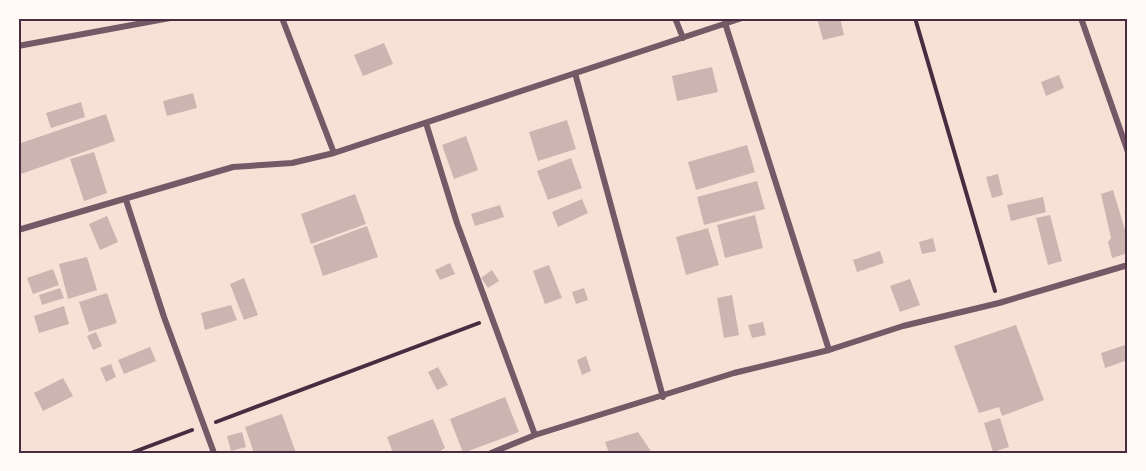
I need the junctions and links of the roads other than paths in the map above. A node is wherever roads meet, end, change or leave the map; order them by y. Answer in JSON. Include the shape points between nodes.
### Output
{"nodes":[{"id":1,"x":170,"y":18,"type":"edge"},
{"id":2,"x":282,"y":18,"type":"edge"},
{"id":3,"x":675,"y":18,"type":"edge"},
{"id":4,"x":742,"y":18,"type":"edge"},
{"id":5,"x":1081,"y":18,"type":"edge"},
{"id":6,"x":725,"y":23,"type":"junction"},
{"id":7,"x":683,"y":38,"type":"junction"},
{"id":8,"x":18,"y":46,"type":"edge"},
{"id":9,"x":576,"y":73,"type":"junction"},
{"id":10,"x":426,"y":123,"type":"junction"},
{"id":11,"x":1128,"y":152,"type":"edge"},
{"id":12,"x":334,"y":153,"type":"junction"},
{"id":13,"x":126,"y":200,"type":"junction"},
{"id":14,"x":18,"y":230,"type":"edge"},
{"id":15,"x":1128,"y":265,"type":"edge"},
{"id":16,"x":829,"y":350,"type":"junction"},
{"id":17,"x":663,"y":397,"type":"junction"},
{"id":18,"x":535,"y":435,"type":"junction"},
{"id":19,"x":214,"y":453,"type":"edge"},
{"id":20,"x":491,"y":453,"type":"edge"}],
"edges":[{"from":1,"to":8,"type":"street"},
{"from":2,"to":12,"type":"street"},
{"from":3,"to":7,"type":"street"},
{"from":4,"to":6,"type":"street"},
{"from":5,"to":11,"type":"street"},
{"from":6,"to":7,"type":"street"},
{"from":6,"to":16,"type":"street"},
{"from":7,"to":9,"type":"street"},
{"from":9,"to":10,"type":"street"},
{"from":9,"to":17,"type":"street"},
{"from":10,"to":12,"type":"street"},
{"from":10,"to":18,"type":"street","via":[[457,223]]},
{"from":12,"to":13,"type":"street","via":[[292,163],[232,167]]},
{"from":13,"to":14,"type":"street"},
{"from":13,"to":19,"type":"street"},
{"from":15,"to":16,"type":"street"},
{"from":16,"to":17,"type":"street","via":[[734,373]]},
{"from":17,"to":18,"type":"street"},
{"from":18,"to":20,"type":"street"}]}
